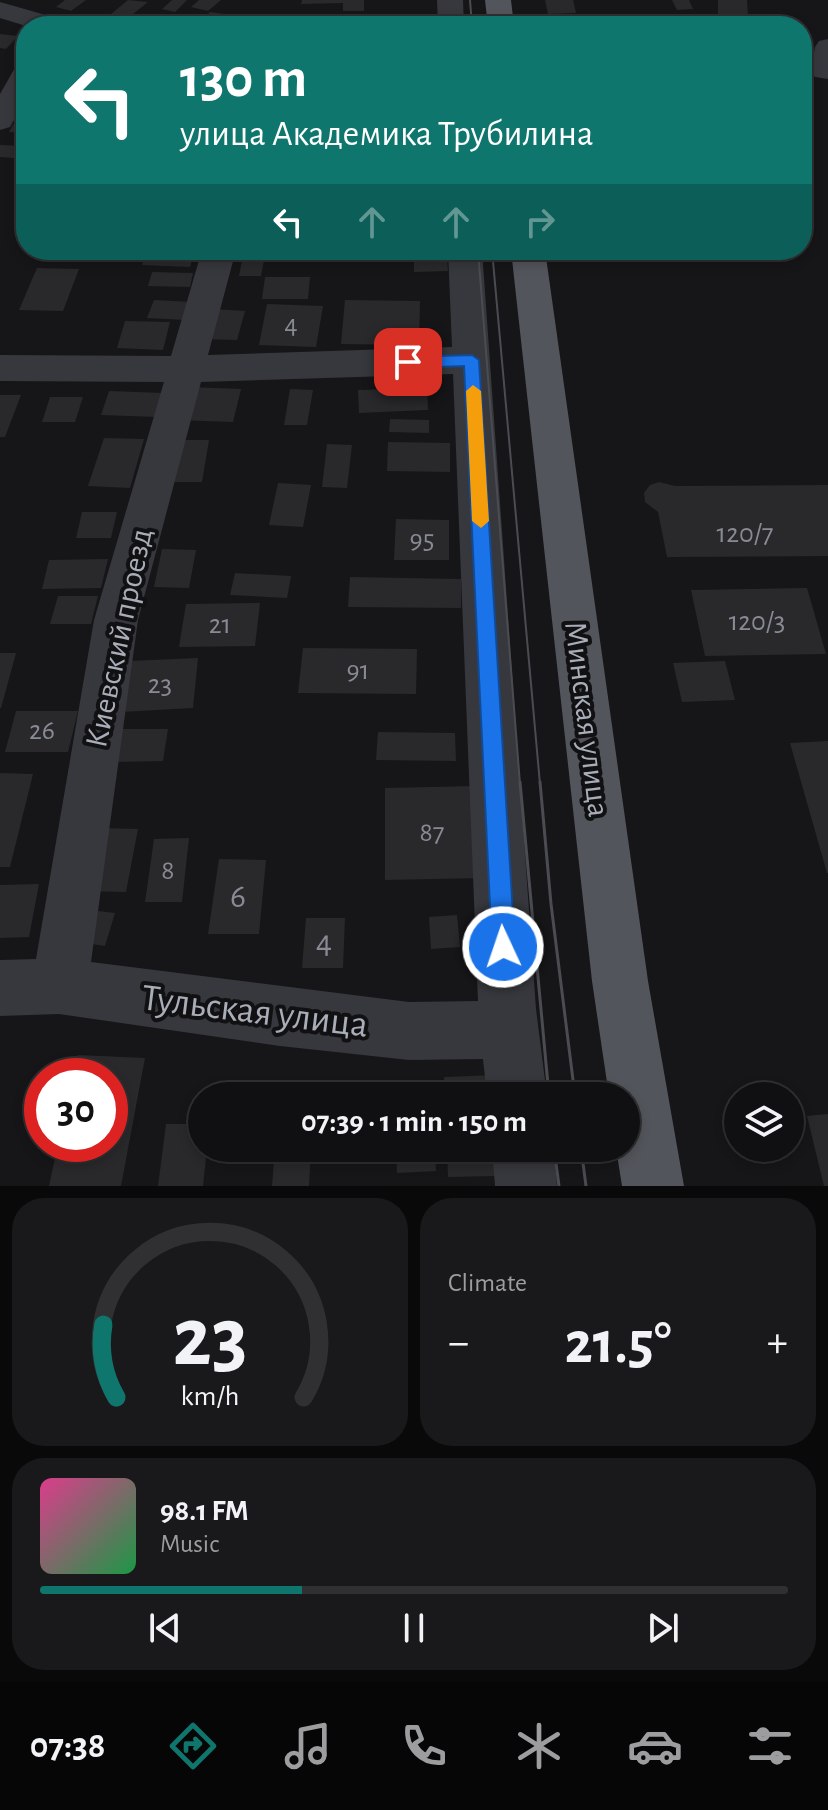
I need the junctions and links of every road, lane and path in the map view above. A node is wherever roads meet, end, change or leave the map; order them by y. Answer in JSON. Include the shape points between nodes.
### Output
{"nodes":[{"id":1,"x":0,"y":10,"type":"edge"},
{"id":2,"x":20,"y":16,"type":"edge"},
{"id":3,"x":16,"y":91,"type":"edge"},
{"id":4,"x":0,"y":121,"type":"edge"},
{"id":5,"x":216,"y":260,"type":"edge"},
{"id":6,"x":466,"y":260,"type":"edge"},
{"id":7,"x":529,"y":260,"type":"edge"},
{"id":8,"x":472,"y":360,"type":"junction"},
{"id":9,"x":0,"y":368,"type":"edge"},
{"id":10,"x":185,"y":369,"type":"junction"},
{"id":11,"x":59,"y":986,"type":"junction"},
{"id":12,"x":0,"y":988,"type":"edge"},
{"id":13,"x":510,"y":1030,"type":"junction"},
{"id":14,"x":516,"y":1082,"type":"edge"},
{"id":15,"x":524,"y":1162,"type":"edge"},
{"id":16,"x":526,"y":1186,"type":"edge"},
{"id":17,"x":653,"y":1186,"type":"edge"}],
"edges":[{"from":1,"to":2,"type":"street"},
{"from":3,"to":4,"type":"street"},
{"from":5,"to":10,"type":"street","name":"Киевский проезд"},
{"from":6,"to":8,"type":"street"},
{"from":7,"to":17,"type":"main road","name":"Минская улица","via":[[620,981]]},
{"from":8,"to":10,"type":"street"},
{"from":8,"to":13,"type":"street"},
{"from":9,"to":10,"type":"street"},
{"from":10,"to":11,"type":"street","name":"Киевский проезд","via":[[116,620]]},
{"from":11,"to":12,"type":"street","name":"Тульская улица"},
{"from":11,"to":13,"type":"street","name":"Тульская улица","via":[[409,1031]]},
{"from":13,"to":14,"type":"street"},
{"from":15,"to":16,"type":"street"}]}
